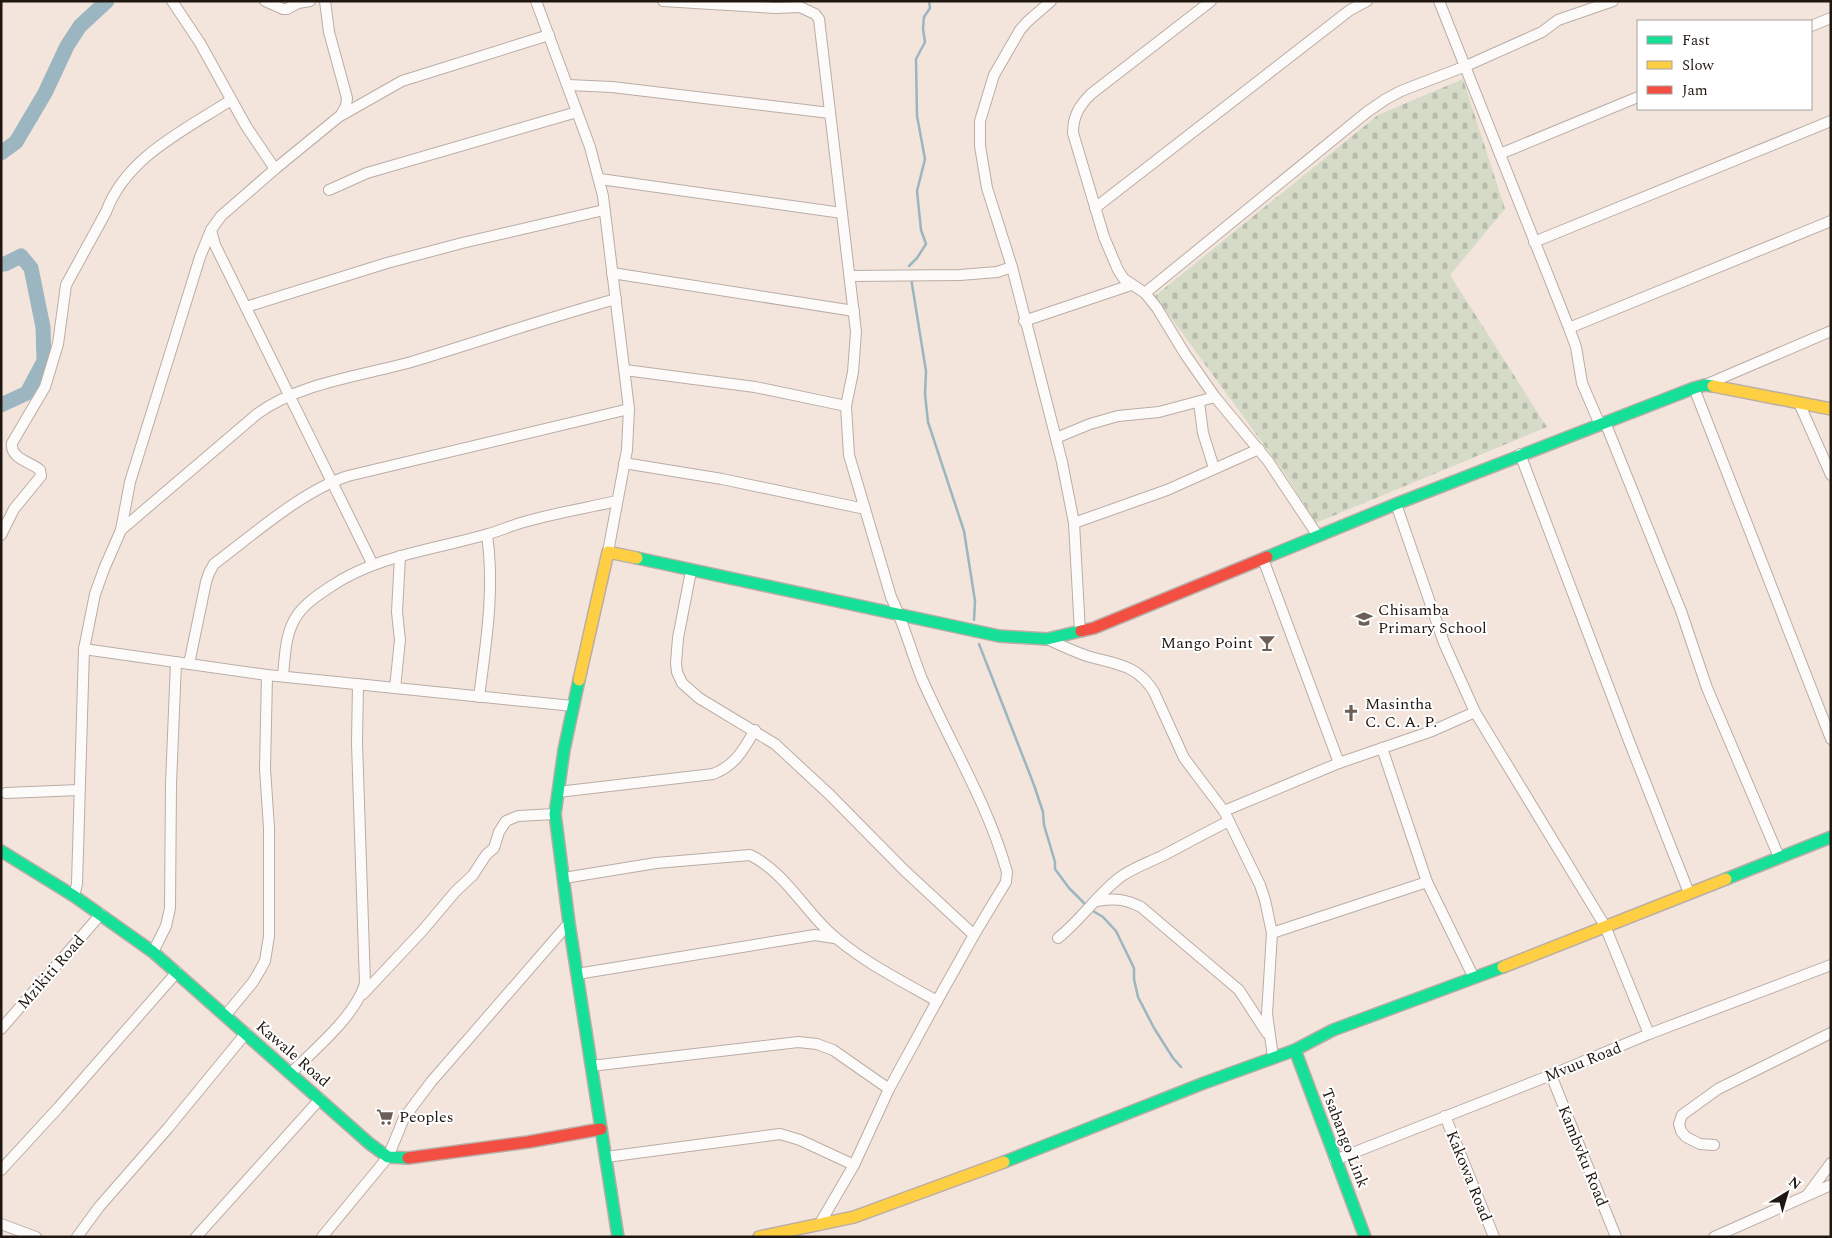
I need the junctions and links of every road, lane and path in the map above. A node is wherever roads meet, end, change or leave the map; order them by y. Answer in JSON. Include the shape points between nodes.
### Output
{"nodes":[{"id":1,"x":172,"y":1,"type":"edge"},
{"id":2,"x":265,"y":1,"type":"edge"},
{"id":3,"x":310,"y":1,"type":"edge"},
{"id":4,"x":326,"y":1,"type":"edge"},
{"id":5,"x":536,"y":1,"type":"edge"},
{"id":6,"x":663,"y":1,"type":"edge"},
{"id":7,"x":1051,"y":1,"type":"edge"},
{"id":8,"x":1211,"y":1,"type":"edge"},
{"id":9,"x":1367,"y":1,"type":"edge"},
{"id":10,"x":1439,"y":1,"type":"edge"},
{"id":11,"x":1613,"y":1,"type":"edge"},
{"id":12,"x":743,"y":3,"type":"edge"},
{"id":13,"x":1831,"y":18,"type":"edge"},
{"id":14,"x":1812,"y":26,"type":"edge"},
{"id":15,"x":548,"y":35,"type":"junction"},
{"id":16,"x":1466,"y":66,"type":"junction"},
{"id":17,"x":568,"y":85,"type":"junction"},
{"id":18,"x":1637,"y":97,"type":"edge"},
{"id":19,"x":232,"y":100,"type":"junction"},
{"id":20,"x":577,"y":112,"type":"junction"},
{"id":21,"x":830,"y":114,"type":"junction"},
{"id":22,"x":341,"y":115,"type":"junction"},
{"id":23,"x":1831,"y":121,"type":"edge"},
{"id":24,"x":1500,"y":154,"type":"junction"},
{"id":25,"x":276,"y":168,"type":"junction"},
{"id":26,"x":600,"y":179,"type":"junction"},
{"id":27,"x":329,"y":190,"type":"dead end"},
{"id":28,"x":1096,"y":208,"type":"junction"},
{"id":29,"x":604,"y":210,"type":"junction"},
{"id":30,"x":842,"y":213,"type":"junction"},
{"id":31,"x":1831,"y":220,"type":"edge"},
{"id":32,"x":211,"y":230,"type":"junction"},
{"id":33,"x":1534,"y":242,"type":"junction"},
{"id":34,"x":1012,"y":267,"type":"junction"},
{"id":35,"x":612,"y":274,"type":"junction"},
{"id":36,"x":850,"y":276,"type":"junction"},
{"id":37,"x":1131,"y":285,"type":"junction"},
{"id":38,"x":1144,"y":293,"type":"junction"},
{"id":39,"x":616,"y":299,"type":"junction"},
{"id":40,"x":246,"y":307,"type":"junction"},
{"id":41,"x":854,"y":311,"type":"junction"},
{"id":42,"x":1024,"y":321,"type":"junction"},
{"id":43,"x":1569,"y":328,"type":"junction"},
{"id":44,"x":1831,"y":331,"type":"edge"},
{"id":45,"x":625,"y":370,"type":"junction"},
{"id":46,"x":1699,"y":386,"type":"junction"},
{"id":47,"x":290,"y":396,"type":"junction"},
{"id":48,"x":1215,"y":397,"type":"junction"},
{"id":49,"x":1199,"y":402,"type":"junction"},
{"id":50,"x":1799,"y":403,"type":"junction"},
{"id":51,"x":846,"y":406,"type":"junction"},
{"id":52,"x":629,"y":409,"type":"junction"},
{"id":53,"x":1831,"y":409,"type":"edge"},
{"id":54,"x":1603,"y":423,"type":"junction"},
{"id":55,"x":1056,"y":438,"type":"junction"},
{"id":56,"x":1259,"y":449,"type":"junction"},
{"id":57,"x":1520,"y":454,"type":"junction"},
{"id":58,"x":624,"y":463,"type":"junction"},
{"id":59,"x":1214,"y":468,"type":"junction"},
{"id":60,"x":1831,"y":475,"type":"edge"},
{"id":61,"x":332,"y":481,"type":"junction"},
{"id":62,"x":617,"y":501,"type":"junction"},
{"id":63,"x":1396,"y":504,"type":"junction"},
{"id":64,"x":865,"y":509,"type":"junction"},
{"id":65,"x":1074,"y":523,"type":"junction"},
{"id":66,"x":121,"y":530,"type":"junction"},
{"id":67,"x":1,"y":535,"type":"edge"},
{"id":68,"x":487,"y":535,"type":"junction"},
{"id":69,"x":1318,"y":536,"type":"junction"},
{"id":70,"x":608,"y":552,"type":"junction"},
{"id":71,"x":400,"y":556,"type":"junction"},
{"id":72,"x":1263,"y":558,"type":"junction"},
{"id":73,"x":373,"y":564,"type":"junction"},
{"id":74,"x":691,"y":571,"type":"junction"},
{"id":75,"x":900,"y":615,"type":"junction"},
{"id":76,"x":1080,"y":632,"type":"junction"},
{"id":77,"x":1047,"y":639,"type":"junction"},
{"id":78,"x":84,"y":649,"type":"junction"},
{"id":79,"x":176,"y":662,"type":"junction"},
{"id":80,"x":189,"y":664,"type":"junction"},
{"id":81,"x":267,"y":675,"type":"junction"},
{"id":82,"x":283,"y":676,"type":"junction"},
{"id":83,"x":358,"y":684,"type":"junction"},
{"id":84,"x":395,"y":688,"type":"junction"},
{"id":85,"x":479,"y":697,"type":"junction"},
{"id":86,"x":573,"y":706,"type":"junction"},
{"id":87,"x":1475,"y":712,"type":"junction"},
{"id":88,"x":755,"y":730,"type":"junction"},
{"id":89,"x":1831,"y":739,"type":"edge"},
{"id":90,"x":1382,"y":748,"type":"junction"},
{"id":91,"x":1339,"y":763,"type":"junction"},
{"id":92,"x":79,"y":790,"type":"junction"},
{"id":93,"x":558,"y":792,"type":"junction"},
{"id":94,"x":6,"y":793,"type":"dead end"},
{"id":95,"x":1224,"y":811,"type":"junction"},
{"id":96,"x":555,"y":814,"type":"junction"},
{"id":97,"x":1229,"y":821,"type":"junction"},
{"id":98,"x":1831,"y":837,"type":"edge"},
{"id":99,"x":1,"y":851,"type":"edge"},
{"id":100,"x":1780,"y":857,"type":"junction"},
{"id":101,"x":564,"y":878,"type":"junction"},
{"id":102,"x":1427,"y":882,"type":"junction"},
{"id":103,"x":1689,"y":893,"type":"junction"},
{"id":104,"x":74,"y":896,"type":"junction"},
{"id":105,"x":1097,"y":901,"type":"junction"},
{"id":106,"x":101,"y":914,"type":"junction"},
{"id":107,"x":569,"y":923,"type":"junction"},
{"id":108,"x":1605,"y":926,"type":"junction"},
{"id":109,"x":1272,"y":933,"type":"junction"},
{"id":110,"x":974,"y":935,"type":"junction"},
{"id":111,"x":1058,"y":938,"type":"dead end"},
{"id":112,"x":837,"y":939,"type":"junction"},
{"id":113,"x":153,"y":952,"type":"junction"},
{"id":114,"x":1831,"y":965,"type":"edge"},
{"id":115,"x":177,"y":972,"type":"junction"},
{"id":116,"x":578,"y":974,"type":"junction"},
{"id":117,"x":1474,"y":978,"type":"junction"},
{"id":118,"x":362,"y":996,"type":"junction"},
{"id":119,"x":937,"y":1001,"type":"junction"},
{"id":120,"x":225,"y":1016,"type":"junction"},
{"id":121,"x":1,"y":1029,"type":"edge"},
{"id":122,"x":246,"y":1033,"type":"junction"},
{"id":123,"x":1831,"y":1033,"type":"edge"},
{"id":124,"x":1650,"y":1034,"type":"junction"},
{"id":125,"x":1272,"y":1042,"type":"junction"},
{"id":126,"x":1294,"y":1050,"type":"junction"},
{"id":127,"x":1273,"y":1057,"type":"junction"},
{"id":128,"x":591,"y":1066,"type":"junction"},
{"id":129,"x":291,"y":1073,"type":"junction"},
{"id":130,"x":1551,"y":1075,"type":"junction"},
{"id":131,"x":890,"y":1089,"type":"junction"},
{"id":132,"x":320,"y":1099,"type":"junction"},
{"id":133,"x":1445,"y":1116,"type":"junction"},
{"id":134,"x":601,"y":1129,"type":"junction"},
{"id":135,"x":1714,"y":1145,"type":"dead end"},
{"id":136,"x":388,"y":1157,"type":"junction"},
{"id":137,"x":606,"y":1158,"type":"junction"},
{"id":138,"x":1335,"y":1160,"type":"junction"},
{"id":139,"x":1831,"y":1164,"type":"edge"},
{"id":140,"x":854,"y":1165,"type":"junction"},
{"id":141,"x":1,"y":1170,"type":"edge"},
{"id":142,"x":1831,"y":1186,"type":"edge"},
{"id":143,"x":1807,"y":1195,"type":"junction"},
{"id":144,"x":1,"y":1224,"type":"edge"},
{"id":145,"x":819,"y":1225,"type":"junction"},
{"id":146,"x":326,"y":1235,"type":"edge"},
{"id":147,"x":36,"y":1237,"type":"edge"},
{"id":148,"x":77,"y":1237,"type":"edge"},
{"id":149,"x":196,"y":1237,"type":"edge"},
{"id":150,"x":618,"y":1237,"type":"edge"},
{"id":151,"x":760,"y":1237,"type":"edge"},
{"id":152,"x":1365,"y":1237,"type":"edge"},
{"id":153,"x":1494,"y":1237,"type":"edge"},
{"id":154,"x":1616,"y":1237,"type":"edge"},
{"id":155,"x":1714,"y":1237,"type":"edge"}],
"edges":[{"from":1,"to":19,"type":"street"},
{"from":2,"to":3,"type":"street","via":[[283,9]]},
{"from":4,"to":22,"type":"street","via":[[329,32],[347,98]]},
{"from":5,"to":15,"type":"street"},
{"from":6,"to":12,"type":"street"},
{"from":7,"to":34,"type":"street","via":[[1023,26],[1004,57],[994,75],[980,121],[980,157]]},
{"from":8,"to":28,"type":"street","via":[[1079,106],[1073,133]]},
{"from":9,"to":28,"type":"street","via":[[1350,10]]},
{"from":10,"to":16,"type":"street"},
{"from":11,"to":16,"type":"street","via":[[1558,20],[1542,32]]},
{"from":12,"to":21,"type":"street","via":[[776,8],[800,7],[816,14]]},
{"from":13,"to":14,"type":"street"},
{"from":15,"to":17,"type":"street"},
{"from":15,"to":22,"type":"street","via":[[402,81]]},
{"from":16,"to":24,"type":"street"},
{"from":16,"to":38,"type":"street","via":[[1401,91],[1373,107]]},
{"from":17,"to":20,"type":"street"},
{"from":17,"to":21,"type":"street","via":[[612,87]]},
{"from":18,"to":24,"type":"street"},
{"from":19,"to":25,"type":"street"},
{"from":19,"to":67,"type":"street","via":[[158,147],[130,171],[111,200],[66,285],[58,344],[45,387],[12,444],[14,454],[35,465],[41,476],[14,509]]},
{"from":20,"to":26,"type":"street"},
{"from":20,"to":27,"type":"street","via":[[367,173]]},
{"from":21,"to":30,"type":"street"},
{"from":22,"to":25,"type":"street"},
{"from":23,"to":33,"type":"street"},
{"from":24,"to":33,"type":"street"},
{"from":25,"to":32,"type":"street","via":[[221,216]]},
{"from":26,"to":29,"type":"street"},
{"from":26,"to":30,"type":"street"},
{"from":28,"to":37,"type":"street","via":[[1112,257]]},
{"from":29,"to":35,"type":"street"},
{"from":29,"to":40,"type":"street","via":[[387,263]]},
{"from":30,"to":36,"type":"street"},
{"from":31,"to":43,"type":"street"},
{"from":32,"to":40,"type":"street"},
{"from":32,"to":66,"type":"street","via":[[130,482]]},
{"from":33,"to":43,"type":"street"},
{"from":34,"to":36,"type":"street","via":[[997,272],[960,275]]},
{"from":34,"to":42,"type":"street"},
{"from":35,"to":39,"type":"street"},
{"from":35,"to":41,"type":"street"},
{"from":36,"to":41,"type":"street"},
{"from":37,"to":38,"type":"street"},
{"from":37,"to":42,"type":"street"},
{"from":38,"to":48,"type":"street"},
{"from":39,"to":45,"type":"street"},
{"from":39,"to":47,"type":"street"},
{"from":40,"to":47,"type":"street"},
{"from":41,"to":51,"type":"street","via":[[856,352]]},
{"from":42,"to":55,"type":"street"},
{"from":43,"to":54,"type":"street","via":[[1582,382]]},
{"from":44,"to":46,"type":"street"},
{"from":45,"to":51,"type":"street","via":[[755,387]]},
{"from":45,"to":52,"type":"street"},
{"from":46,"to":50,"type":"street","via":[[1734,389]]},
{"from":46,"to":54,"type":"street"},
{"from":46,"to":89,"type":"street"},
{"from":47,"to":61,"type":"street"},
{"from":47,"to":66,"type":"street","via":[[257,414]]},
{"from":48,"to":49,"type":"street"},
{"from":48,"to":56,"type":"street"},
{"from":49,"to":55,"type":"street","via":[[1159,412],[1118,416]]},
{"from":49,"to":59,"type":"street","via":[[1203,433]]},
{"from":50,"to":53,"type":"street"},
{"from":50,"to":60,"type":"street"},
{"from":51,"to":64,"type":"street","via":[[849,455]]},
{"from":52,"to":58,"type":"street"},
{"from":52,"to":61,"type":"street"},
{"from":54,"to":57,"type":"street"},
{"from":54,"to":100,"type":"street","via":[[1681,611],[1707,688]]},
{"from":55,"to":65,"type":"street"},
{"from":56,"to":59,"type":"street"},
{"from":56,"to":69,"type":"street"},
{"from":57,"to":63,"type":"street"},
{"from":57,"to":103,"type":"street"},
{"from":58,"to":62,"type":"street"},
{"from":58,"to":64,"type":"street","via":[[722,479]]},
{"from":59,"to":65,"type":"street","via":[[1167,490]]},
{"from":61,"to":73,"type":"street"},
{"from":61,"to":80,"type":"street","via":[[302,498],[214,564]]},
{"from":62,"to":68,"type":"street","via":[[526,522]]},
{"from":62,"to":70,"type":"street"},
{"from":63,"to":69,"type":"street"},
{"from":63,"to":87,"type":"street","via":[[1444,643]]},
{"from":64,"to":75,"type":"street","via":[[891,597]]},
{"from":65,"to":76,"type":"street"},
{"from":66,"to":78,"type":"street","via":[[95,594]]},
{"from":68,"to":71,"type":"street"},
{"from":68,"to":85,"type":"street","via":[[490,554],[489,620]]},
{"from":69,"to":72,"type":"street"},
{"from":70,"to":74,"type":"street"},
{"from":70,"to":86,"type":"street"},
{"from":71,"to":73,"type":"street"},
{"from":71,"to":84,"type":"street","via":[[397,612],[400,640]]},
{"from":72,"to":76,"type":"street"},
{"from":72,"to":91,"type":"street"},
{"from":73,"to":82,"type":"street","via":[[345,577],[299,613],[288,636]]},
{"from":74,"to":75,"type":"street"},
{"from":74,"to":88,"type":"street","via":[[678,638],[677,672],[682,683],[694,694]]},
{"from":75,"to":77,"type":"street","via":[[999,636]]},
{"from":75,"to":110,"type":"street","via":[[923,680],[983,806],[1007,872],[1006,882]]},
{"from":76,"to":77,"type":"street"},
{"from":77,"to":95,"type":"street","via":[[1073,651],[1130,668],[1148,682],[1184,758]]},
{"from":78,"to":79,"type":"street"},
{"from":78,"to":92,"type":"street"},
{"from":79,"to":80,"type":"street"},
{"from":79,"to":113,"type":"street","via":[[170,784],[170,908],[166,926]]},
{"from":80,"to":81,"type":"street"},
{"from":81,"to":82,"type":"street"},
{"from":81,"to":120,"type":"street","via":[[269,936],[259,972]]},
{"from":82,"to":83,"type":"street"},
{"from":83,"to":84,"type":"street"},
{"from":83,"to":118,"type":"street","via":[[366,971]]},
{"from":84,"to":85,"type":"street"},
{"from":85,"to":86,"type":"street"},
{"from":86,"to":93,"type":"street"},
{"from":87,"to":90,"type":"street"},
{"from":87,"to":108,"type":"street"},
{"from":88,"to":93,"type":"street","via":[[731,765],[713,774]]},
{"from":88,"to":110,"type":"street","via":[[795,762]]},
{"from":90,"to":91,"type":"street"},
{"from":90,"to":102,"type":"street"},
{"from":91,"to":95,"type":"street"},
{"from":92,"to":94,"type":"street"},
{"from":92,"to":104,"type":"street"},
{"from":93,"to":96,"type":"street"},
{"from":95,"to":97,"type":"street"},
{"from":96,"to":101,"type":"street"},
{"from":96,"to":118,"type":"street","via":[[518,816],[506,821],[494,848],[473,875]]},
{"from":97,"to":105,"type":"street","via":[[1130,871]]},
{"from":97,"to":109,"type":"street","via":[[1260,885]]},
{"from":98,"to":100,"type":"street"},
{"from":99,"to":104,"type":"street","name":"Kawale Road"},
{"from":100,"to":103,"type":"street"},
{"from":101,"to":107,"type":"street"},
{"from":101,"to":112,"type":"street","via":[[656,862],[750,855],[778,876]]},
{"from":102,"to":109,"type":"street"},
{"from":102,"to":117,"type":"street"},
{"from":103,"to":108,"type":"street"},
{"from":104,"to":106,"type":"street","name":"Kawale Road"},
{"from":105,"to":111,"type":"street"},
{"from":105,"to":125,"type":"street","via":[[1114,898],[1131,902],[1165,926],[1239,990]]},
{"from":106,"to":113,"type":"street","name":"Kawale Road"},
{"from":106,"to":121,"type":"street","name":"Mzikiti Road"},
{"from":107,"to":116,"type":"street"},
{"from":107,"to":136,"type":"street","via":[[430,1082],[404,1118]]},
{"from":108,"to":117,"type":"street"},
{"from":108,"to":124,"type":"street"},
{"from":109,"to":125,"type":"street","via":[[1267,1014]]},
{"from":110,"to":119,"type":"street"},
{"from":112,"to":116,"type":"street","via":[[815,935]]},
{"from":112,"to":119,"type":"street"},
{"from":113,"to":115,"type":"street","name":"Kawale Road"},
{"from":114,"to":124,"type":"street","name":"Mvuu Road"},
{"from":115,"to":120,"type":"street","name":"Kawale Road"},
{"from":115,"to":141,"type":"street"},
{"from":116,"to":128,"type":"street"},
{"from":117,"to":126,"type":"street","via":[[1333,1030]]},
{"from":118,"to":129,"type":"street","via":[[347,1016]]},
{"from":119,"to":131,"type":"street"},
{"from":120,"to":122,"type":"street","name":"Kawale Road"},
{"from":122,"to":129,"type":"street","name":"Kawale Road"},
{"from":122,"to":148,"type":"street"},
{"from":123,"to":135,"type":"street","via":[[1718,1089],[1682,1115],[1679,1124],[1686,1137],[1700,1144]]},
{"from":124,"to":130,"type":"street","name":"Mvuu Road"},
{"from":125,"to":127,"type":"street"},
{"from":126,"to":127,"type":"street"},
{"from":126,"to":138,"type":"street","name":"Tsabango Link"},
{"from":127,"to":145,"type":"street","via":[[966,1177],[861,1215]]},
{"from":128,"to":131,"type":"street","via":[[798,1042],[833,1050]]},
{"from":128,"to":134,"type":"street"},
{"from":129,"to":132,"type":"street","name":"Kawale Road"},
{"from":130,"to":133,"type":"street","name":"Mvuu Road"},
{"from":130,"to":154,"type":"street","name":"Kambvku Road"},
{"from":131,"to":140,"type":"street"},
{"from":132,"to":136,"type":"street","name":"Kawale Road"},
{"from":132,"to":149,"type":"street"},
{"from":133,"to":138,"type":"street","name":"Mvuu Road"},
{"from":133,"to":153,"type":"street","name":"Kakowa Road"},
{"from":134,"to":136,"type":"street","via":[[470,1150],[406,1158]]},
{"from":134,"to":137,"type":"street"},
{"from":136,"to":146,"type":"street"},
{"from":137,"to":140,"type":"street","via":[[780,1134]]},
{"from":137,"to":150,"type":"street"},
{"from":138,"to":152,"type":"street","name":"Tsabango Link"},
{"from":139,"to":143,"type":"street"},
{"from":140,"to":145,"type":"street"},
{"from":142,"to":143,"type":"street"},
{"from":143,"to":155,"type":"street"},
{"from":144,"to":147,"type":"street"},
{"from":145,"to":151,"type":"street"}]}
